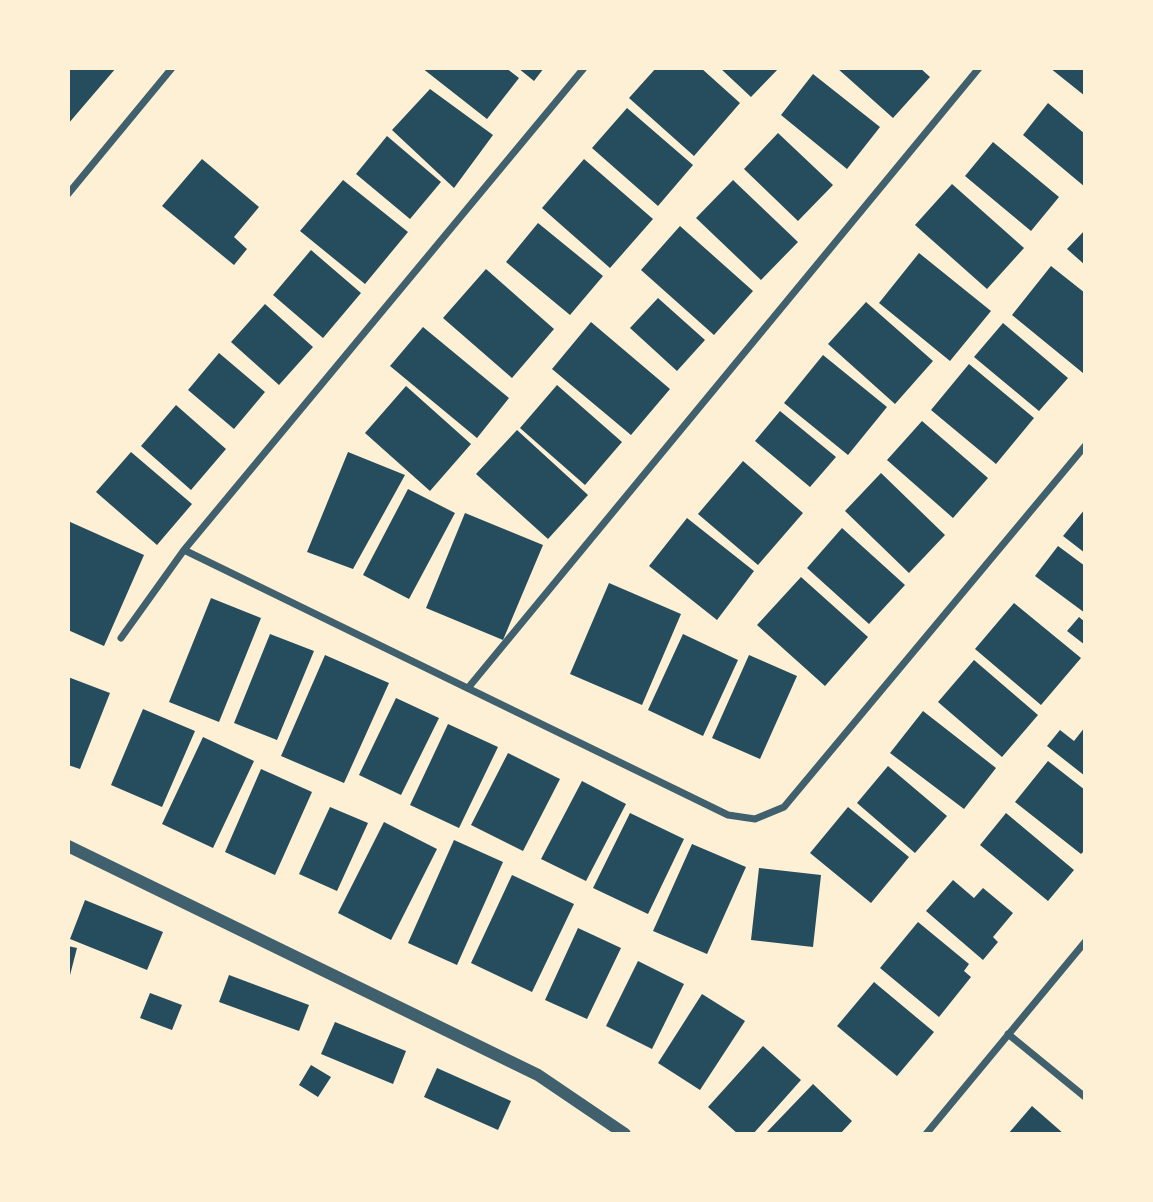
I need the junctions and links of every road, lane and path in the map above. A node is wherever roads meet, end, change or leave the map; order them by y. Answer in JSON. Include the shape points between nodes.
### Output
{"nodes":[{"id":1,"x":172,"y":68,"type":"edge"},
{"id":2,"x":584,"y":68,"type":"edge"},
{"id":3,"x":979,"y":68,"type":"edge"},
{"id":4,"x":68,"y":194,"type":"edge"},
{"id":5,"x":1085,"y":446,"type":"edge"},
{"id":6,"x":184,"y":550,"type":"junction"},
{"id":7,"x":121,"y":638,"type":"dead end"},
{"id":8,"x":468,"y":688,"type":"junction"},
{"id":9,"x":68,"y":846,"type":"edge"},
{"id":10,"x":1085,"y":942,"type":"edge"},
{"id":11,"x":1007,"y":1034,"type":"junction"},
{"id":12,"x":1085,"y":1097,"type":"edge"},
{"id":13,"x":625,"y":1134,"type":"edge"},
{"id":14,"x":926,"y":1134,"type":"edge"}],
"edges":[{"from":1,"to":4,"type":"street"},
{"from":2,"to":6,"type":"street"},
{"from":3,"to":8,"type":"street"},
{"from":5,"to":8,"type":"street","via":[[785,807],[755,819],[729,815]]},
{"from":6,"to":7,"type":"street"},
{"from":6,"to":8,"type":"street"},
{"from":9,"to":13,"type":"street","via":[[538,1074]]},
{"from":10,"to":11,"type":"street"},
{"from":11,"to":12,"type":"street"},
{"from":11,"to":14,"type":"street"}]}
